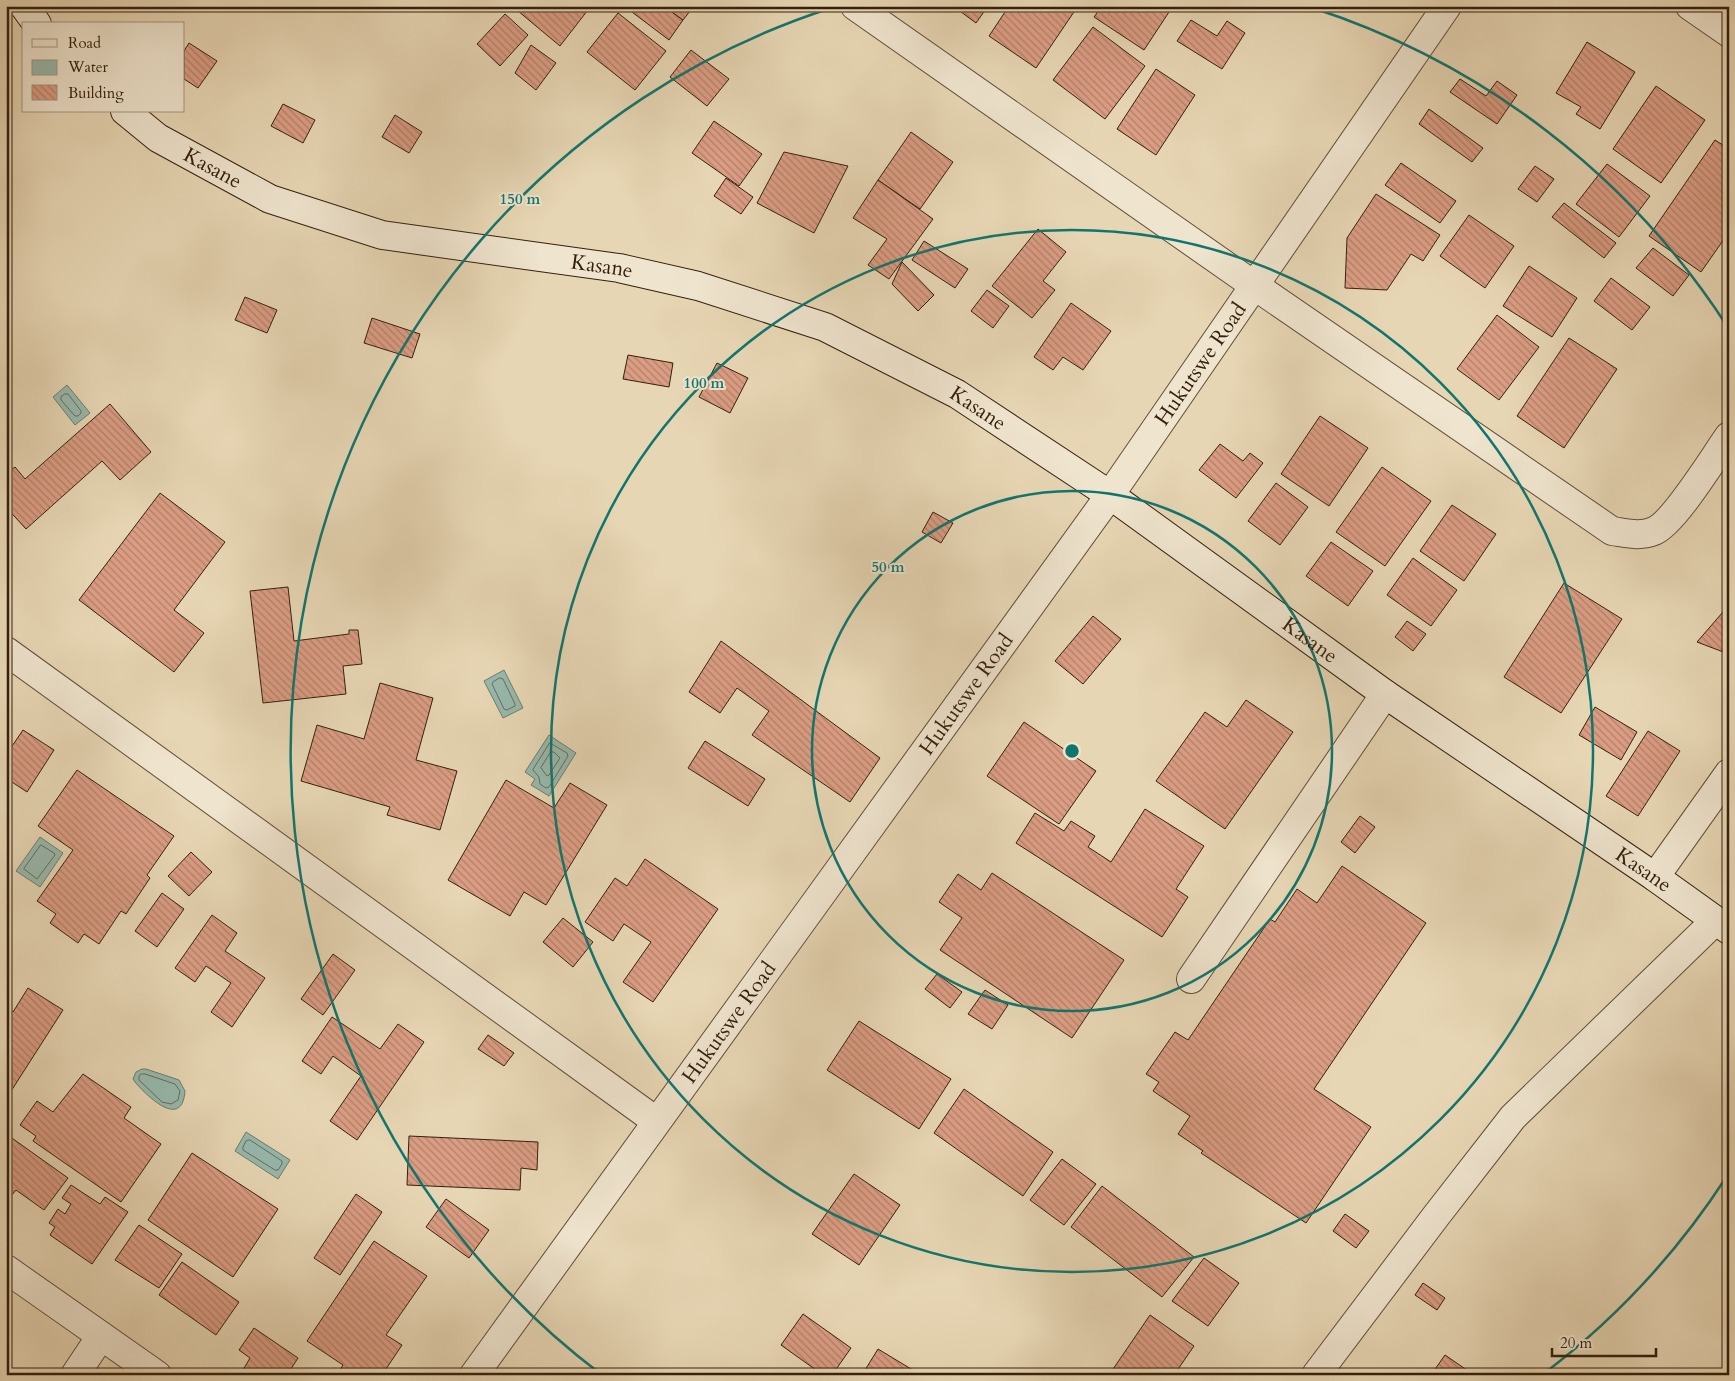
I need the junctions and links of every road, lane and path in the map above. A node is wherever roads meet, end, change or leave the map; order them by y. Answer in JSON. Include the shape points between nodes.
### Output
{"nodes":[{"id":1,"x":24,"y":6,"type":"edge"},
{"id":2,"x":855,"y":6,"type":"edge"},
{"id":3,"x":1447,"y":6,"type":"edge"},
{"id":4,"x":1690,"y":6,"type":"edge"},
{"id":5,"x":36,"y":22,"type":"edge"},
{"id":6,"x":1729,"y":33,"type":"edge"},
{"id":7,"x":125,"y":112,"type":"edge"},
{"id":8,"x":1255,"y":286,"type":"junction"},
{"id":9,"x":1729,"y":436,"type":"edge"},
{"id":10,"x":1110,"y":495,"type":"junction"},
{"id":11,"x":6,"y":651,"type":"edge"},
{"id":12,"x":1386,"y":694,"type":"junction"},
{"id":13,"x":1729,"y":773,"type":"edge"},
{"id":14,"x":1655,"y":877,"type":"junction"},
{"id":15,"x":1722,"y":926,"type":"edge"},
{"id":16,"x":1191,"y":979,"type":"dead end"},
{"id":17,"x":656,"y":1121,"type":"junction"},
{"id":18,"x":6,"y":1268,"type":"edge"},
{"id":19,"x":101,"y":1336,"type":"junction"},
{"id":20,"x":75,"y":1375,"type":"edge"},
{"id":21,"x":157,"y":1375,"type":"edge"},
{"id":22,"x":474,"y":1375,"type":"edge"},
{"id":23,"x":1316,"y":1375,"type":"edge"}],
"edges":[{"from":1,"to":5,"type":"street"},
{"from":2,"to":8,"type":"street"},
{"from":3,"to":8,"type":"street","name":"Hukutswe Road"},
{"from":4,"to":6,"type":"street"},
{"from":7,"to":10,"type":"street","name":"Kasane","via":[[158,138],[270,198],[382,235],[619,268],[698,286],[825,326],[957,394]]},
{"from":8,"to":9,"type":"street","via":[[1612,531],[1638,535],[1655,531],[1671,518]]},
{"from":8,"to":10,"type":"street","name":"Hukutswe Road"},
{"from":10,"to":12,"type":"street","name":"Kasane"},
{"from":10,"to":17,"type":"street","name":"Hukutswe Road"},
{"from":11,"to":17,"type":"street"},
{"from":12,"to":14,"type":"street","name":"Kasane"},
{"from":12,"to":16,"type":"street"},
{"from":13,"to":14,"type":"street"},
{"from":14,"to":15,"type":"street","name":"Kasane"},
{"from":15,"to":23,"type":"street","via":[[1512,1117]]},
{"from":17,"to":22,"type":"street","name":"Hukutswe Road"},
{"from":18,"to":19,"type":"street"},
{"from":19,"to":20,"type":"street"},
{"from":19,"to":21,"type":"street"}]}
